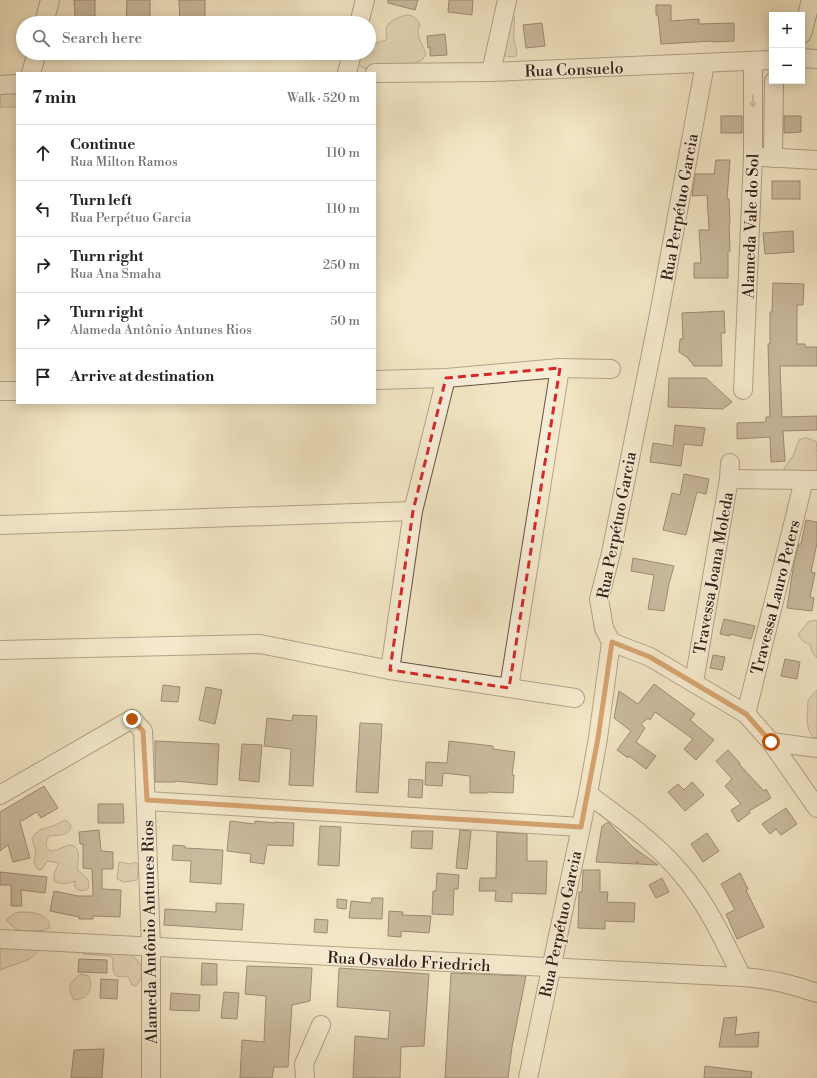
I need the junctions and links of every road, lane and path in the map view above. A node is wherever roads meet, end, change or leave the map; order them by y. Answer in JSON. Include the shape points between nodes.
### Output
{"nodes":[{"id":1,"x":50,"y":0,"type":"edge"},
{"id":2,"x":365,"y":0,"type":"edge"},
{"id":3,"x":506,"y":0,"type":"edge"},
{"id":4,"x":811,"y":0,"type":"edge"},
{"id":5,"x":46,"y":16,"type":"edge"},
{"id":6,"x":361,"y":16,"type":"edge"},
{"id":7,"x":805,"y":23,"type":"edge"},
{"id":8,"x":805,"y":58,"type":"edge"},
{"id":9,"x":817,"y":59,"type":"edge"},
{"id":10,"x":35,"y":60,"type":"edge"},
{"id":11,"x":351,"y":60,"type":"edge"},
{"id":12,"x":769,"y":60,"type":"edge"},
{"id":13,"x":754,"y":62,"type":"junction"},
{"id":14,"x":705,"y":64,"type":"junction"},
{"id":15,"x":31,"y":72,"type":"edge"},
{"id":16,"x":348,"y":72,"type":"edge"},
{"id":17,"x":491,"y":72,"type":"junction"},
{"id":18,"x":376,"y":73,"type":"edge"},
{"id":19,"x":16,"y":84,"type":"edge"},
{"id":20,"x":774,"y":84,"type":"edge"},
{"id":21,"x":0,"y":85,"type":"edge"},
{"id":22,"x":753,"y":157,"type":"junction"},
{"id":23,"x":773,"y":158,"type":"junction"},
{"id":24,"x":817,"y":160,"type":"edge"},
{"id":25,"x":560,"y":368,"type":"junction"},
{"id":26,"x":611,"y":368,"type":"dead end"},
{"id":27,"x":446,"y":378,"type":"junction"},
{"id":28,"x":376,"y":380,"type":"edge"},
{"id":29,"x":743,"y":390,"type":"dead end"},
{"id":30,"x":16,"y":391,"type":"edge"},
{"id":31,"x":0,"y":392,"type":"edge"},
{"id":32,"x":811,"y":480,"type":"edge"},
{"id":33,"x":413,"y":511,"type":"junction"},
{"id":34,"x":0,"y":525,"type":"edge"},
{"id":35,"x":612,"y":642,"type":"junction"},
{"id":36,"x":0,"y":650,"type":"edge"},
{"id":37,"x":390,"y":670,"type":"junction"},
{"id":38,"x":694,"y":682,"type":"junction"},
{"id":39,"x":509,"y":688,"type":"junction"},
{"id":40,"x":575,"y":698,"type":"dead end"},
{"id":41,"x":746,"y":714,"type":"junction"},
{"id":42,"x":771,"y":742,"type":"junction"},
{"id":43,"x":817,"y":748,"type":"edge"},
{"id":44,"x":588,"y":794,"type":"junction"},
{"id":45,"x":0,"y":795,"type":"edge"},
{"id":46,"x":147,"y":800,"type":"junction"},
{"id":47,"x":817,"y":808,"type":"edge"},
{"id":48,"x":581,"y":827,"type":"junction"},
{"id":49,"x":0,"y":939,"type":"edge"},
{"id":50,"x":151,"y":947,"type":"junction"},
{"id":51,"x":551,"y":968,"type":"junction"},
{"id":52,"x":742,"y":977,"type":"junction"},
{"id":53,"x":817,"y":993,"type":"edge"},
{"id":54,"x":321,"y":1025,"type":"dead end"},
{"id":55,"x":151,"y":1078,"type":"edge"},
{"id":56,"x":305,"y":1078,"type":"edge"},
{"id":57,"x":528,"y":1078,"type":"edge"}],
"edges":[{"from":1,"to":5,"type":"street"},
{"from":2,"to":6,"type":"street"},
{"from":3,"to":17,"type":"street"},
{"from":4,"to":7,"type":"street"},
{"from":8,"to":9,"type":"street"},
{"from":10,"to":15,"type":"street"},
{"from":11,"to":16,"type":"street"},
{"from":12,"to":13,"type":"street","name":"Rua Consuelo"},
{"from":13,"to":14,"type":"street","name":"Rua Consuelo"},
{"from":13,"to":22,"type":"street","name":"Alameda Vale do Sol","one_way":true},
{"from":14,"to":17,"type":"street","name":"Rua Consuelo"},
{"from":14,"to":35,"type":"street","name":"Rua Perpétuo Garcia","via":[[658,316],[611,553],[599,599],[604,628]]},
{"from":17,"to":18,"type":"street","name":"Rua Consuelo"},
{"from":19,"to":21,"type":"street"},
{"from":20,"to":23,"type":"street","name":"Alameda Vale do Sol"},
{"from":22,"to":23,"type":"street"},
{"from":22,"to":29,"type":"street","name":"Alameda Vale do Sol"},
{"from":23,"to":24,"type":"street"},
{"from":25,"to":26,"type":"street"},
{"from":25,"to":27,"type":"street"},
{"from":25,"to":39,"type":"street"},
{"from":27,"to":28,"type":"street"},
{"from":27,"to":33,"type":"street"},
{"from":30,"to":31,"type":"street"},
{"from":32,"to":38,"type":"street","name":"Travessa Joana Moleda","via":[[730,471]]},
{"from":32,"to":41,"type":"street","name":"Travessa Lauro Peters"},
{"from":33,"to":34,"type":"street"},
{"from":33,"to":37,"type":"street"},
{"from":35,"to":38,"type":"street","via":[[650,657]]},
{"from":35,"to":44,"type":"street","name":"Rua Perpétuo Garcia"},
{"from":36,"to":37,"type":"street","via":[[260,644]]},
{"from":37,"to":39,"type":"street"},
{"from":38,"to":41,"type":"street"},
{"from":39,"to":40,"type":"street"},
{"from":41,"to":42,"type":"street"},
{"from":42,"to":43,"type":"street"},
{"from":42,"to":47,"type":"street"},
{"from":44,"to":48,"type":"street","name":"Rua Perpétuo Garcia"},
{"from":44,"to":52,"type":"street","via":[[648,840],[681,873],[711,916]]},
{"from":45,"to":46,"type":"street","name":"Alameda Antônio Antunes Rios","via":[[132,719],[143,731]]},
{"from":46,"to":48,"type":"street"},
{"from":46,"to":50,"type":"street","name":"Alameda Antônio Antunes Rios"},
{"from":48,"to":51,"type":"street","name":"Rua Perpétuo Garcia"},
{"from":49,"to":50,"type":"street","name":"Rua Osvaldo Friedrich"},
{"from":50,"to":51,"type":"street","name":"Rua Osvaldo Friedrich"},
{"from":50,"to":55,"type":"street","name":"Alameda Antônio Antunes Rios"},
{"from":51,"to":52,"type":"street","name":"Rua Osvaldo Friedrich"},
{"from":51,"to":57,"type":"street","name":"Rua Perpétuo Garcia"},
{"from":52,"to":53,"type":"street","name":"Rua Osvaldo Friedrich","via":[[786,983]]},
{"from":54,"to":56,"type":"street","via":[[304,1064]]}]}
